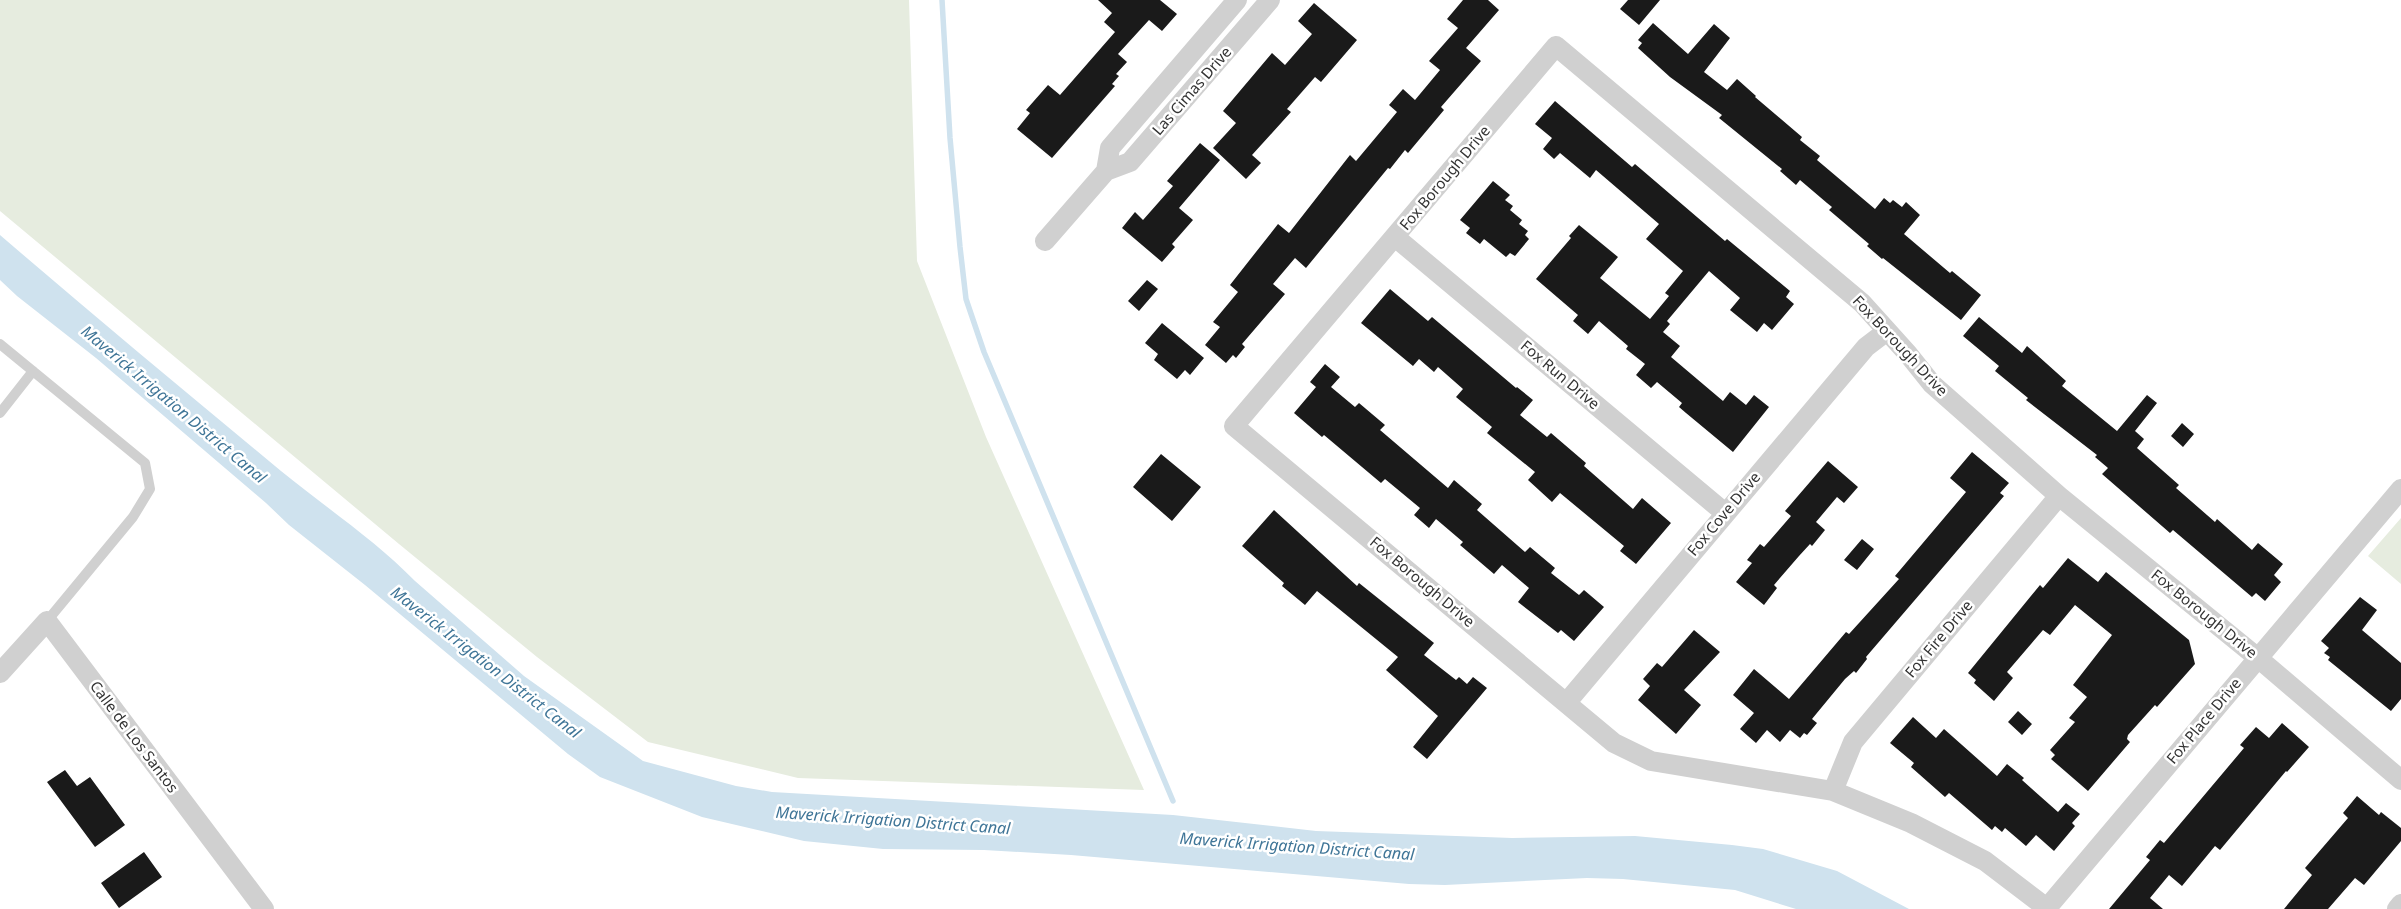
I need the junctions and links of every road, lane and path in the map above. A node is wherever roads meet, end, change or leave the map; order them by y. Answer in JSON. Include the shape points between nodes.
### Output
{"nodes":[{"id":1,"x":1237,"y":0,"type":"edge"},
{"id":2,"x":1266,"y":2,"type":"edge"},
{"id":3,"x":1179,"y":67,"type":"junction"},
{"id":4,"x":1198,"y":84,"type":"junction"},
{"id":5,"x":1106,"y":171,"type":"junction"},
{"id":6,"x":1395,"y":237,"type":"junction"},
{"id":7,"x":1046,"y":241,"type":"dead end"},
{"id":8,"x":1887,"y":331,"type":"junction"},
{"id":9,"x":0,"y":344,"type":"edge"},
{"id":10,"x":33,"y":372,"type":"junction"},
{"id":11,"x":0,"y":412,"type":"edge"},
{"id":12,"x":2401,"y":489,"type":"edge"},
{"id":13,"x":2059,"y":496,"type":"junction"},
{"id":14,"x":1725,"y":513,"type":"junction"},
{"id":15,"x":47,"y":621,"type":"junction"},
{"id":16,"x":2258,"y":658,"type":"junction"},
{"id":17,"x":0,"y":673,"type":"edge"},
{"id":18,"x":1567,"y":702,"type":"junction"},
{"id":19,"x":2401,"y":780,"type":"edge"},
{"id":20,"x":1833,"y":791,"type":"junction"},
{"id":21,"x":2401,"y":904,"type":"edge"},
{"id":22,"x":2048,"y":908,"type":"edge"},
{"id":23,"x":264,"y":909,"type":"edge"},
{"id":24,"x":2397,"y":909,"type":"edge"}],
"edges":[{"from":1,"to":3,"type":"street","name":"Las Cimas Drive"},
{"from":2,"to":4,"type":"street","name":"Las Cimas Drive"},
{"from":3,"to":4,"type":"street"},
{"from":3,"to":5,"type":"street","name":"Las Cimas Drive","via":[[1110,148]]},
{"from":4,"to":5,"type":"street","name":"Las Cimas Drive","via":[[1130,162]]},
{"from":5,"to":7,"type":"street","name":"Las Cimas Drive"},
{"from":6,"to":8,"type":"street","name":"Fox Borough Drive","via":[[1556,46],[1862,303]]},
{"from":6,"to":14,"type":"street","name":"Fox Run Drive"},
{"from":6,"to":18,"type":"street","name":"Fox Borough Drive","via":[[1234,426]]},
{"from":8,"to":13,"type":"street","name":"Fox Borough Drive","via":[[1932,384]]},
{"from":8,"to":14,"type":"street","name":"Fox Cove Drive","via":[[1866,348]]},
{"from":9,"to":10,"type":"lane"},
{"from":10,"to":11,"type":"lane"},
{"from":10,"to":15,"type":"lane","via":[[145,463],[150,488],[133,517]]},
{"from":12,"to":16,"type":"street","name":"Fox Place Drive"},
{"from":13,"to":16,"type":"street","name":"Fox Borough Drive"},
{"from":13,"to":20,"type":"street","name":"Fox Fire Drive","via":[[1853,742]]},
{"from":14,"to":18,"type":"street","name":"Fox Cove Drive"},
{"from":15,"to":17,"type":"street"},
{"from":15,"to":23,"type":"street","name":"Calle de Los Santos"},
{"from":16,"to":19,"type":"street","name":"Fox Borough Drive"},
{"from":16,"to":22,"type":"street","name":"Fox Place Drive"},
{"from":18,"to":20,"type":"street","name":"Fox Borough Drive","via":[[1614,743],[1651,761]]},
{"from":20,"to":22,"type":"street","name":"Fox Borough Drive","via":[[1911,823],[1985,861]]},
{"from":21,"to":24,"type":"street"}]}
